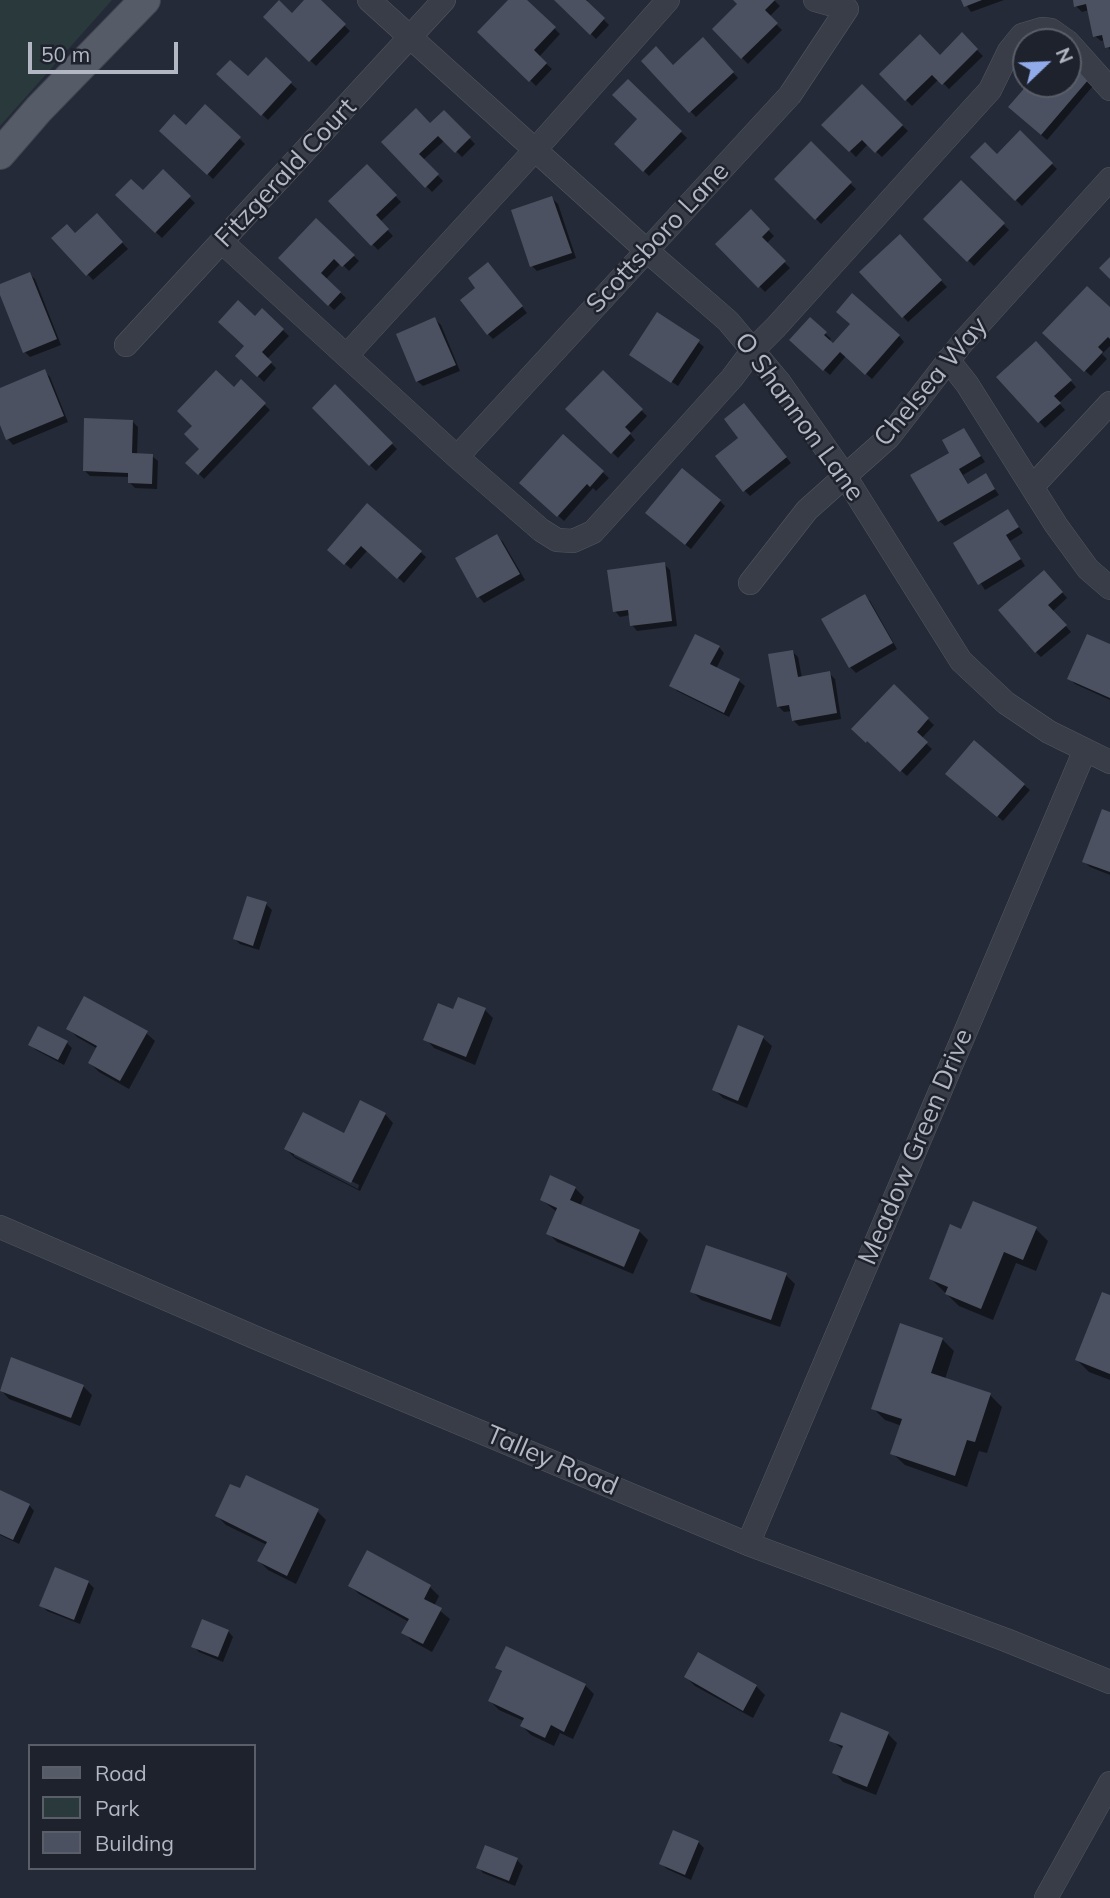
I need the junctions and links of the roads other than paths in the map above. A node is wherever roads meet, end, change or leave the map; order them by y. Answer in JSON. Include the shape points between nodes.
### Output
{"nodes":[{"id":1,"x":145,"y":0,"type":"edge"},
{"id":2,"x":369,"y":0,"type":"edge"},
{"id":3,"x":444,"y":0,"type":"edge"},
{"id":4,"x":668,"y":0,"type":"edge"},
{"id":5,"x":815,"y":0,"type":"edge"},
{"id":6,"x":411,"y":38,"type":"junction"},
{"id":7,"x":1012,"y":47,"type":"edge"},
{"id":8,"x":1082,"y":58,"type":"edge"},
{"id":9,"x":1110,"y":89,"type":"edge"},
{"id":10,"x":535,"y":150,"type":"junction"},
{"id":11,"x":0,"y":154,"type":"edge"},
{"id":12,"x":1110,"y":178,"type":"edge"},
{"id":13,"x":222,"y":242,"type":"junction"},
{"id":14,"x":646,"y":250,"type":"junction"},
{"id":15,"x":126,"y":345,"type":"dead end"},
{"id":16,"x":753,"y":350,"type":"junction"},
{"id":17,"x":347,"y":355,"type":"junction"},
{"id":18,"x":948,"y":360,"type":"junction"},
{"id":19,"x":1110,"y":403,"type":"edge"},
{"id":20,"x":457,"y":457,"type":"junction"},
{"id":21,"x":845,"y":476,"type":"junction"},
{"id":22,"x":1032,"y":487,"type":"junction"},
{"id":23,"x":750,"y":583,"type":"dead end"},
{"id":24,"x":1110,"y":588,"type":"edge"},
{"id":25,"x":1085,"y":750,"type":"junction"},
{"id":26,"x":1110,"y":762,"type":"edge"},
{"id":27,"x":0,"y":1227,"type":"edge"},
{"id":28,"x":748,"y":1544,"type":"junction"},
{"id":29,"x":1110,"y":1682,"type":"edge"},
{"id":30,"x":1110,"y":1783,"type":"edge"},
{"id":31,"x":1046,"y":1898,"type":"edge"}],
"edges":[{"from":1,"to":11,"type":"main road"},
{"from":2,"to":6,"type":"street","name":"O Shannon Lane"},
{"from":3,"to":6,"type":"street","name":"Fitzgerald Court"},
{"from":4,"to":10,"type":"street"},
{"from":5,"to":14,"type":"street","name":"Scottsboro Lane","via":[[847,9],[790,95]]},
{"from":6,"to":10,"type":"street","name":"O Shannon Lane"},
{"from":6,"to":13,"type":"street","name":"Fitzgerald Court"},
{"from":7,"to":16,"type":"street","via":[[990,90]]},
{"from":8,"to":9,"type":"street"},
{"from":10,"to":14,"type":"street","name":"O Shannon Lane"},
{"from":10,"to":17,"type":"street"},
{"from":12,"to":18,"type":"street","name":"Chelsea Way"},
{"from":13,"to":15,"type":"street","name":"Fitzgerald Court"},
{"from":13,"to":17,"type":"street"},
{"from":14,"to":16,"type":"street","name":"O Shannon Lane","via":[[728,321]]},
{"from":14,"to":20,"type":"street","name":"Scottsboro Lane"},
{"from":16,"to":20,"type":"street","via":[[583,538],[557,540],[541,530]]},
{"from":16,"to":21,"type":"street","name":"O Shannon Lane"},
{"from":17,"to":20,"type":"street"},
{"from":18,"to":21,"type":"street","name":"Chelsea Way","via":[[888,437]]},
{"from":18,"to":22,"type":"street"},
{"from":19,"to":22,"type":"street"},
{"from":21,"to":23,"type":"street","name":"Chelsea Way","via":[[807,510]]},
{"from":21,"to":25,"type":"street","name":"O Shannon Lane","via":[[961,661],[1006,703]]},
{"from":22,"to":24,"type":"street","via":[[1088,569]]},
{"from":25,"to":26,"type":"street","name":"O Shannon Lane"},
{"from":25,"to":28,"type":"street","name":"Meadow Green Drive"},
{"from":27,"to":28,"type":"street","name":"Talley Road"},
{"from":28,"to":29,"type":"street","name":"Talley Road"},
{"from":30,"to":31,"type":"street"}]}
